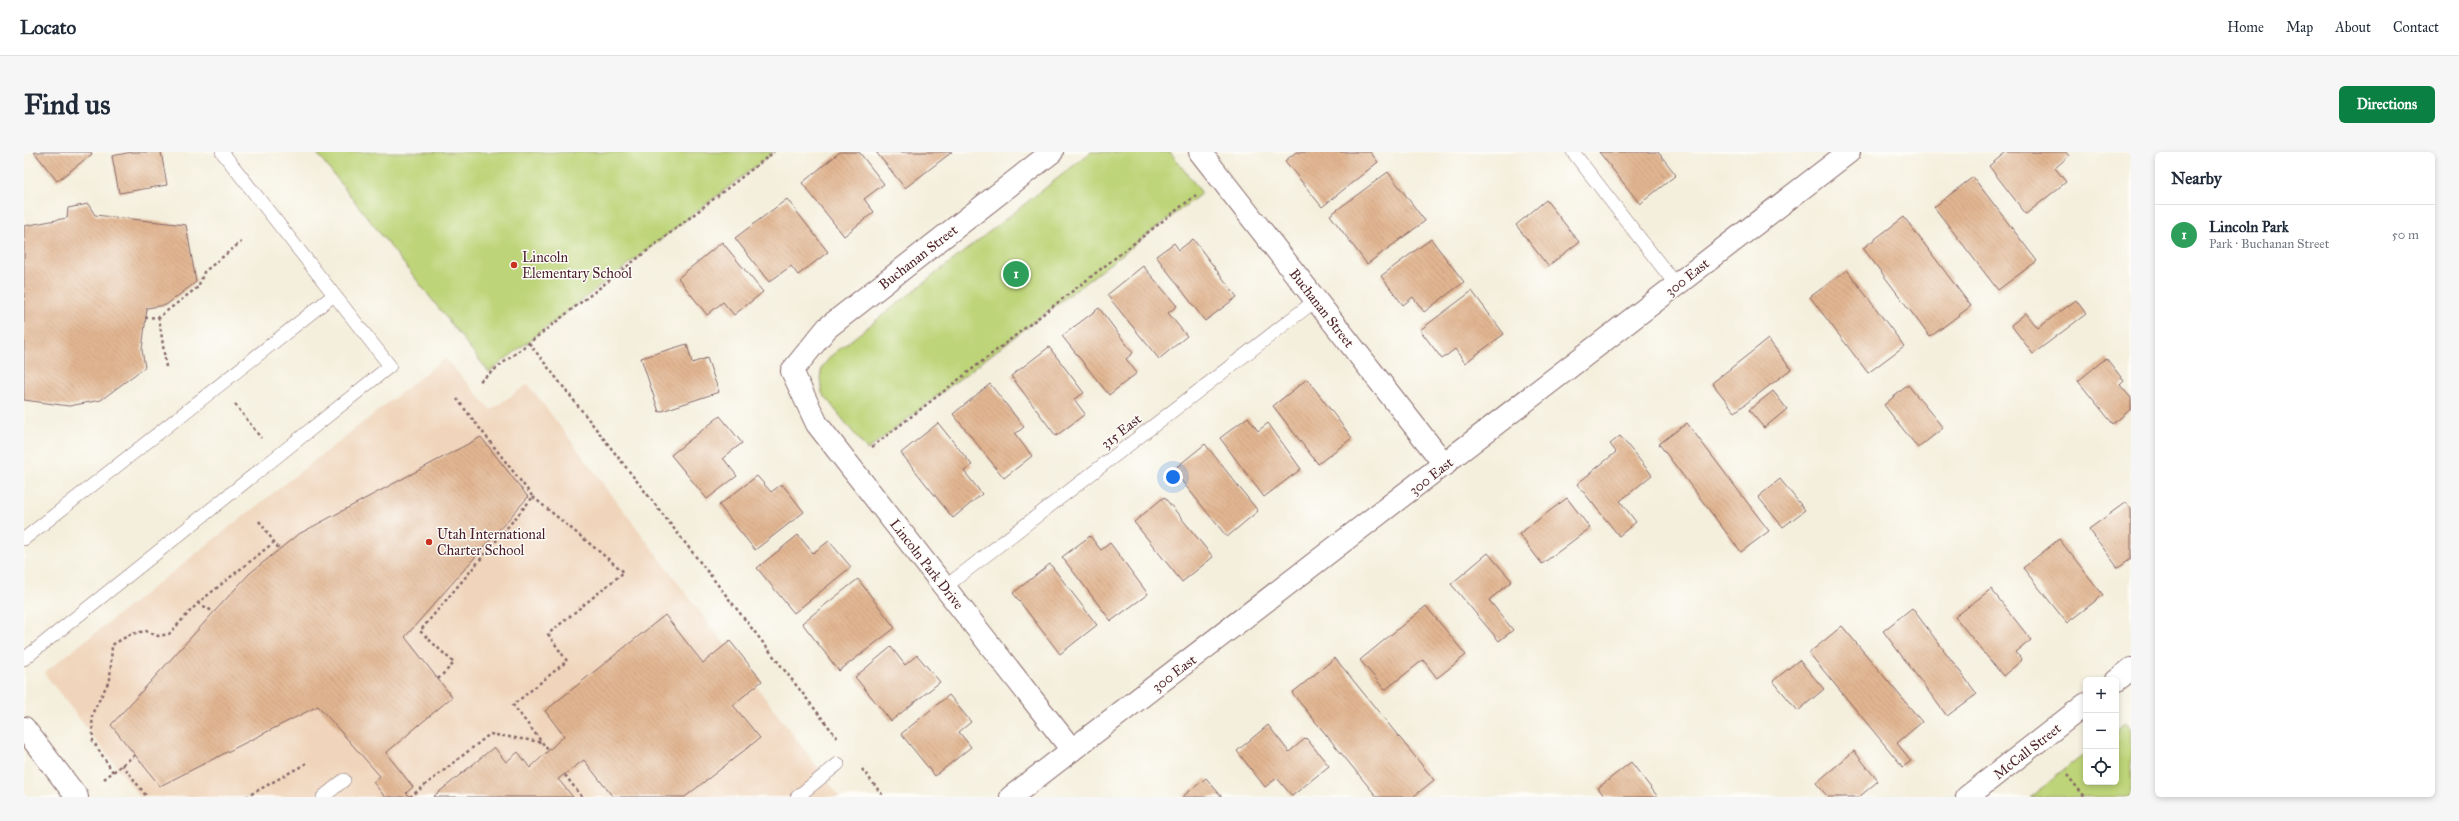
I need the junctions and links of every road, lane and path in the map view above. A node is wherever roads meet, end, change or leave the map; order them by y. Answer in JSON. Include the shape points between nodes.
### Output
{"nodes":[{"id":1,"x":222,"y":152,"type":"edge"},
{"id":2,"x":774,"y":152,"type":"edge"},
{"id":3,"x":1052,"y":152,"type":"edge"},
{"id":4,"x":1200,"y":152,"type":"edge"},
{"id":5,"x":1573,"y":152,"type":"edge"},
{"id":6,"x":1849,"y":152,"type":"edge"},
{"id":7,"x":1196,"y":194,"type":"dead end"},
{"id":8,"x":241,"y":242,"type":"dead end"},
{"id":9,"x":1676,"y":285,"type":"junction"},
{"id":10,"x":334,"y":295,"type":"junction"},
{"id":11,"x":1316,"y":300,"type":"junction"},
{"id":12,"x":159,"y":317,"type":"junction"},
{"id":13,"x":145,"y":318,"type":"dead end"},
{"id":14,"x":529,"y":343,"type":"junction"},
{"id":15,"x":166,"y":367,"type":"dead end"},
{"id":16,"x":792,"y":371,"type":"joint"},
{"id":17,"x":480,"y":381,"type":"dead end"},
{"id":18,"x":220,"y":385,"type":"junction"},
{"id":19,"x":457,"y":399,"type":"dead end"},
{"id":20,"x":872,"y":447,"type":"dead end"},
{"id":21,"x":276,"y":457,"type":"junction"},
{"id":22,"x":1445,"y":465,"type":"junction"},
{"id":23,"x":533,"y":497,"type":"junction"},
{"id":24,"x":258,"y":521,"type":"dead end"},
{"id":25,"x":24,"y":539,"type":"edge"},
{"id":26,"x":273,"y":542,"type":"junction"},
{"id":27,"x":279,"y":549,"type":"dead end"},
{"id":28,"x":945,"y":587,"type":"junction"},
{"id":29,"x":198,"y":603,"type":"junction"},
{"id":30,"x":214,"y":612,"type":"dead end"},
{"id":31,"x":24,"y":659,"type":"edge"},
{"id":32,"x":2131,"y":669,"type":"edge"},
{"id":33,"x":438,"y":679,"type":"dead end"},
{"id":34,"x":2119,"y":679,"type":"edge"},
{"id":35,"x":2083,"y":706,"type":"edge"},
{"id":36,"x":24,"y":728,"type":"edge"},
{"id":37,"x":840,"y":741,"type":"dead end"},
{"id":38,"x":542,"y":742,"type":"junction"},
{"id":39,"x":548,"y":750,"type":"dead end"},
{"id":40,"x":1072,"y":750,"type":"junction"},
{"id":41,"x":135,"y":755,"type":"dead end"},
{"id":42,"x":307,"y":763,"type":"dead end"},
{"id":43,"x":122,"y":764,"type":"junction"},
{"id":44,"x":838,"y":764,"type":"dead end"},
{"id":45,"x":860,"y":766,"type":"dead end"},
{"id":46,"x":113,"y":772,"type":"junction"},
{"id":47,"x":564,"y":775,"type":"dead end"},
{"id":48,"x":2067,"y":775,"type":"dead end"},
{"id":49,"x":104,"y":779,"type":"dead end"},
{"id":50,"x":344,"y":780,"type":"dead end"},
{"id":51,"x":77,"y":797,"type":"edge"},
{"id":52,"x":147,"y":797,"type":"edge"},
{"id":53,"x":246,"y":797,"type":"edge"},
{"id":54,"x":323,"y":797,"type":"edge"},
{"id":55,"x":410,"y":797,"type":"edge"},
{"id":56,"x":582,"y":797,"type":"edge"},
{"id":57,"x":797,"y":797,"type":"edge"},
{"id":58,"x":884,"y":797,"type":"edge"},
{"id":59,"x":1011,"y":797,"type":"edge"},
{"id":60,"x":1967,"y":797,"type":"edge"},
{"id":61,"x":2084,"y":797,"type":"edge"}],
"edges":[{"from":1,"to":10,"type":"lane"},
{"from":2,"to":14,"type":"path"},
{"from":3,"to":16,"type":"street","name":"Buchanan Street","via":[[827,328]]},
{"from":4,"to":11,"type":"street","name":"Buchanan Street"},
{"from":5,"to":9,"type":"lane"},
{"from":6,"to":9,"type":"street","name":"300 East"},
{"from":7,"to":20,"type":"path"},
{"from":8,"to":12,"type":"path","via":[[204,272],[198,287]]},
{"from":9,"to":22,"type":"street","name":"300 East"},
{"from":10,"to":18,"type":"lane"},
{"from":10,"to":21,"type":"lane","via":[[390,366]]},
{"from":11,"to":22,"type":"street","name":"Buchanan Street"},
{"from":11,"to":28,"type":"lane","name":"315 East"},
{"from":12,"to":13,"type":"path"},
{"from":12,"to":15,"type":"path"},
{"from":14,"to":17,"type":"path"},
{"from":14,"to":37,"type":"path"},
{"from":16,"to":28,"type":"street","name":"Lincoln Park Drive","via":[[817,424]]},
{"from":18,"to":21,"type":"path"},
{"from":18,"to":25,"type":"lane"},
{"from":19,"to":23,"type":"path"},
{"from":21,"to":31,"type":"lane"},
{"from":22,"to":40,"type":"street","name":"300 East"},
{"from":23,"to":33,"type":"path","via":[[420,631],[454,663]]},
{"from":23,"to":38,"type":"path","via":[[624,572],[548,634],[567,660],[512,705]]},
{"from":24,"to":26,"type":"path"},
{"from":26,"to":27,"type":"path"},
{"from":26,"to":29,"type":"path"},
{"from":28,"to":40,"type":"street","name":"Lincoln Park Drive"},
{"from":29,"to":30,"type":"path"},
{"from":29,"to":46,"type":"path","via":[[169,634],[158,636],[146,631],[131,634],[112,645],[110,679],[92,714],[93,741]]},
{"from":32,"to":34,"type":"street"},
{"from":35,"to":60,"type":"street","name":"McCall Street"},
{"from":36,"to":51,"type":"street"},
{"from":38,"to":39,"type":"path"},
{"from":38,"to":55,"type":"path","via":[[490,734]]},
{"from":40,"to":59,"type":"street","name":"300 East"},
{"from":41,"to":43,"type":"path"},
{"from":42,"to":53,"type":"path"},
{"from":43,"to":46,"type":"path"},
{"from":43,"to":52,"type":"path"},
{"from":44,"to":57,"type":"lane"},
{"from":45,"to":58,"type":"path"},
{"from":46,"to":49,"type":"path"},
{"from":47,"to":56,"type":"path"},
{"from":48,"to":61,"type":"path"},
{"from":50,"to":54,"type":"lane"}]}
